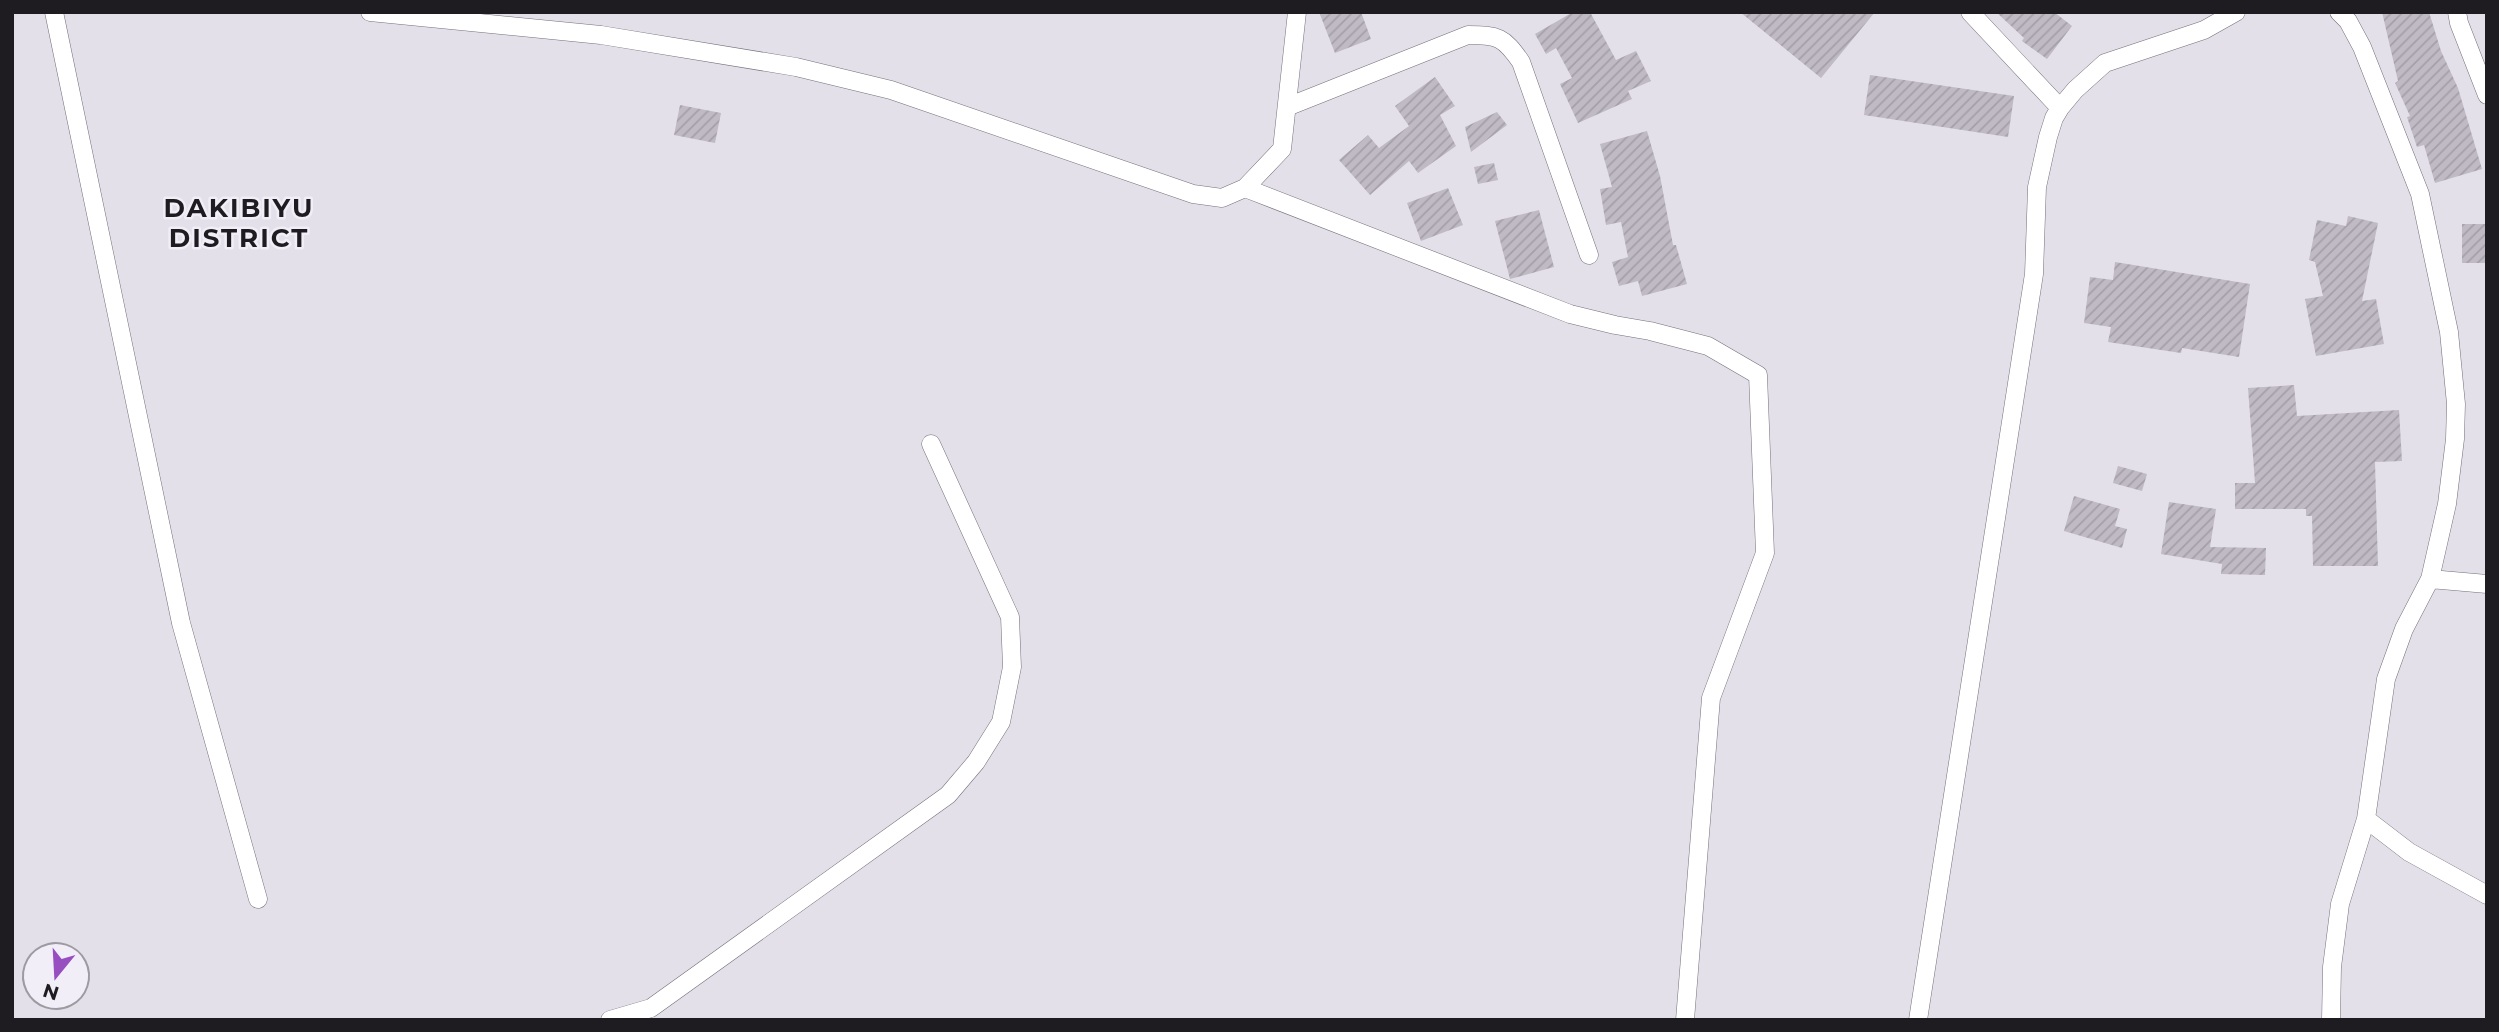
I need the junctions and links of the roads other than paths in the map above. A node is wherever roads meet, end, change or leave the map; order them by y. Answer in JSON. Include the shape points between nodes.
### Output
{"nodes":[{"id":1,"x":54,"y":12,"type":"edge"},
{"id":2,"x":370,"y":12,"type":"edge"},
{"id":3,"x":1297,"y":12,"type":"edge"},
{"id":4,"x":1970,"y":12,"type":"edge"},
{"id":5,"x":2236,"y":12,"type":"edge"},
{"id":6,"x":2339,"y":12,"type":"edge"},
{"id":7,"x":2457,"y":12,"type":"edge"},
{"id":8,"x":2482,"y":64,"type":"edge"},
{"id":9,"x":2487,"y":94,"type":"edge"},
{"id":10,"x":1287,"y":107,"type":"junction"},
{"id":11,"x":2060,"y":108,"type":"junction"},
{"id":12,"x":1245,"y":188,"type":"junction"},
{"id":13,"x":1589,"y":255,"type":"dead end"},
{"id":14,"x":931,"y":444,"type":"dead end"},
{"id":15,"x":2430,"y":579,"type":"junction"},
{"id":16,"x":2487,"y":584,"type":"edge"},
{"id":17,"x":2366,"y":819,"type":"junction"},
{"id":18,"x":2487,"y":895,"type":"edge"},
{"id":19,"x":258,"y":899,"type":"dead end"},
{"id":20,"x":610,"y":1020,"type":"edge"},
{"id":21,"x":1685,"y":1020,"type":"edge"},
{"id":22,"x":1918,"y":1020,"type":"edge"},
{"id":23,"x":2331,"y":1020,"type":"edge"}],
"edges":[{"from":1,"to":19,"type":"street","via":[[181,623]]},
{"from":2,"to":12,"type":"street","via":[[601,35],[796,67],[891,90],[1192,194],[1222,198]]},
{"from":3,"to":10,"type":"street"},
{"from":4,"to":11,"type":"street"},
{"from":5,"to":11,"type":"street","via":[[2204,30],[2105,63]]},
{"from":6,"to":15,"type":"street","via":[[2362,47],[2420,194],[2449,332],[2455,439]]},
{"from":7,"to":8,"type":"street"},
{"from":8,"to":9,"type":"street"},
{"from":10,"to":12,"type":"street","via":[[1282,149]]},
{"from":10,"to":13,"type":"street","via":[[1468,35],[1492,35],[1508,43],[1521,62]]},
{"from":11,"to":22,"type":"street","via":[[2053,118],[2036,187],[2034,274]]},
{"from":12,"to":21,"type":"street","via":[[1570,314],[1708,346],[1758,375],[1765,553],[1711,698]]},
{"from":14,"to":20,"type":"street","via":[[1010,617],[1012,667],[1000,722],[976,762],[948,795],[651,1008]]},
{"from":15,"to":16,"type":"street"},
{"from":15,"to":17,"type":"street","via":[[2404,629],[2386,679]]},
{"from":17,"to":18,"type":"street","via":[[2409,852]]},
{"from":17,"to":23,"type":"street","via":[[2340,904]]}]}
